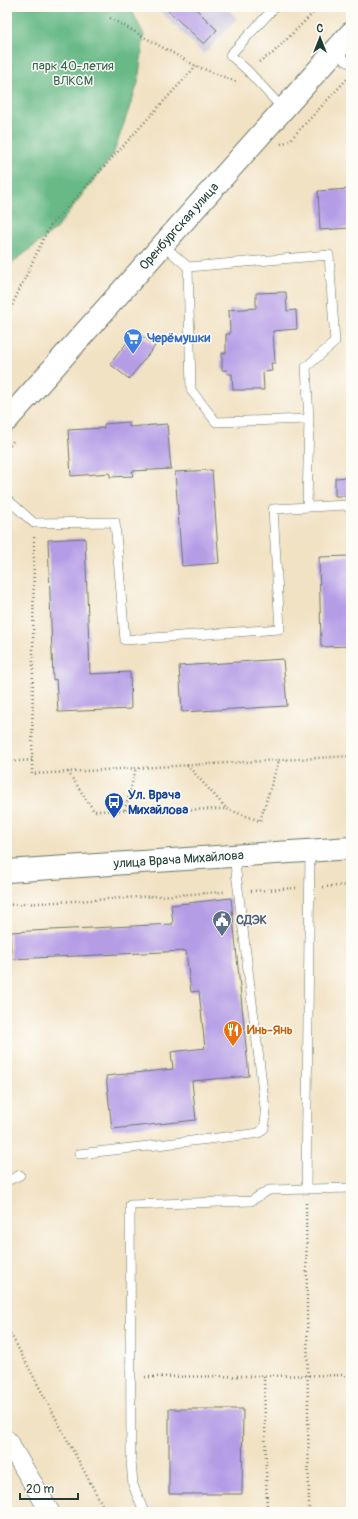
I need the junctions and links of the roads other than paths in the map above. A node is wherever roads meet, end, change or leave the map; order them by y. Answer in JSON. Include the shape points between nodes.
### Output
{"nodes":[{"id":1,"x":275,"y":7,"type":"edge"},
{"id":2,"x":351,"y":33,"type":"edge"},
{"id":3,"x":333,"y":52,"type":"junction"},
{"id":4,"x":351,"y":64,"type":"edge"},
{"id":5,"x":284,"y":109,"type":"junction"},
{"id":6,"x":164,"y":245,"type":"junction"},
{"id":7,"x":188,"y":267,"type":"junction"},
{"id":8,"x":7,"y":420,"type":"edge"},
{"id":9,"x":309,"y":420,"type":"junction"},
{"id":10,"x":7,"y":499,"type":"edge"},
{"id":11,"x":307,"y":506,"type":"junction"},
{"id":12,"x":351,"y":510,"type":"edge"},
{"id":13,"x":351,"y":848,"type":"edge"},
{"id":14,"x":310,"y":851,"type":"junction"},
{"id":15,"x":234,"y":856,"type":"junction"},
{"id":16,"x":7,"y":871,"type":"edge"},
{"id":17,"x":79,"y":1154,"type":"dead end"},
{"id":18,"x":20,"y":1175,"type":"dead end"},
{"id":19,"x":7,"y":1180,"type":"edge"},
{"id":20,"x":351,"y":1188,"type":"edge"},
{"id":21,"x":306,"y":1189,"type":"junction"},
{"id":22,"x":7,"y":1440,"type":"edge"},
{"id":23,"x":50,"y":1512,"type":"edge"},
{"id":24,"x":144,"y":1512,"type":"edge"}],
"edges":[{"from":1,"to":5,"type":"lane","via":[[230,55]]},
{"from":2,"to":3,"type":"street","name":"Оренбургская улица"},
{"from":3,"to":4,"type":"lane"},
{"from":3,"to":5,"type":"street","name":"Оренбургская улица"},
{"from":5,"to":6,"type":"street","name":"Оренбургская улица"},
{"from":6,"to":7,"type":"lane"},
{"from":6,"to":8,"type":"street","name":"Оренбургская улица"},
{"from":7,"to":9,"type":"lane","via":[[191,390],[216,422]]},
{"from":7,"to":9,"type":"lane","via":[[329,255],[335,342],[306,367]]},
{"from":9,"to":11,"type":"lane"},
{"from":10,"to":11,"type":"lane","via":[[34,522],[115,522],[125,640],[280,630],[273,508]]},
{"from":11,"to":12,"type":"lane","via":[[346,505]]},
{"from":13,"to":14,"type":"street","name":"улица Врача Михайлова"},
{"from":14,"to":15,"type":"street","name":"улица Врача Михайлова"},
{"from":14,"to":21,"type":"lane"},
{"from":15,"to":16,"type":"street","name":"улица Врача Михайлова"},
{"from":15,"to":17,"type":"lane","via":[[266,1116],[264,1128],[259,1133],[252,1134]]},
{"from":18,"to":19,"type":"lane"},
{"from":20,"to":21,"type":"lane"},
{"from":21,"to":24,"type":"lane","via":[[269,1190],[251,1201],[130,1205],[132,1485]]},
{"from":22,"to":23,"type":"street"}]}
